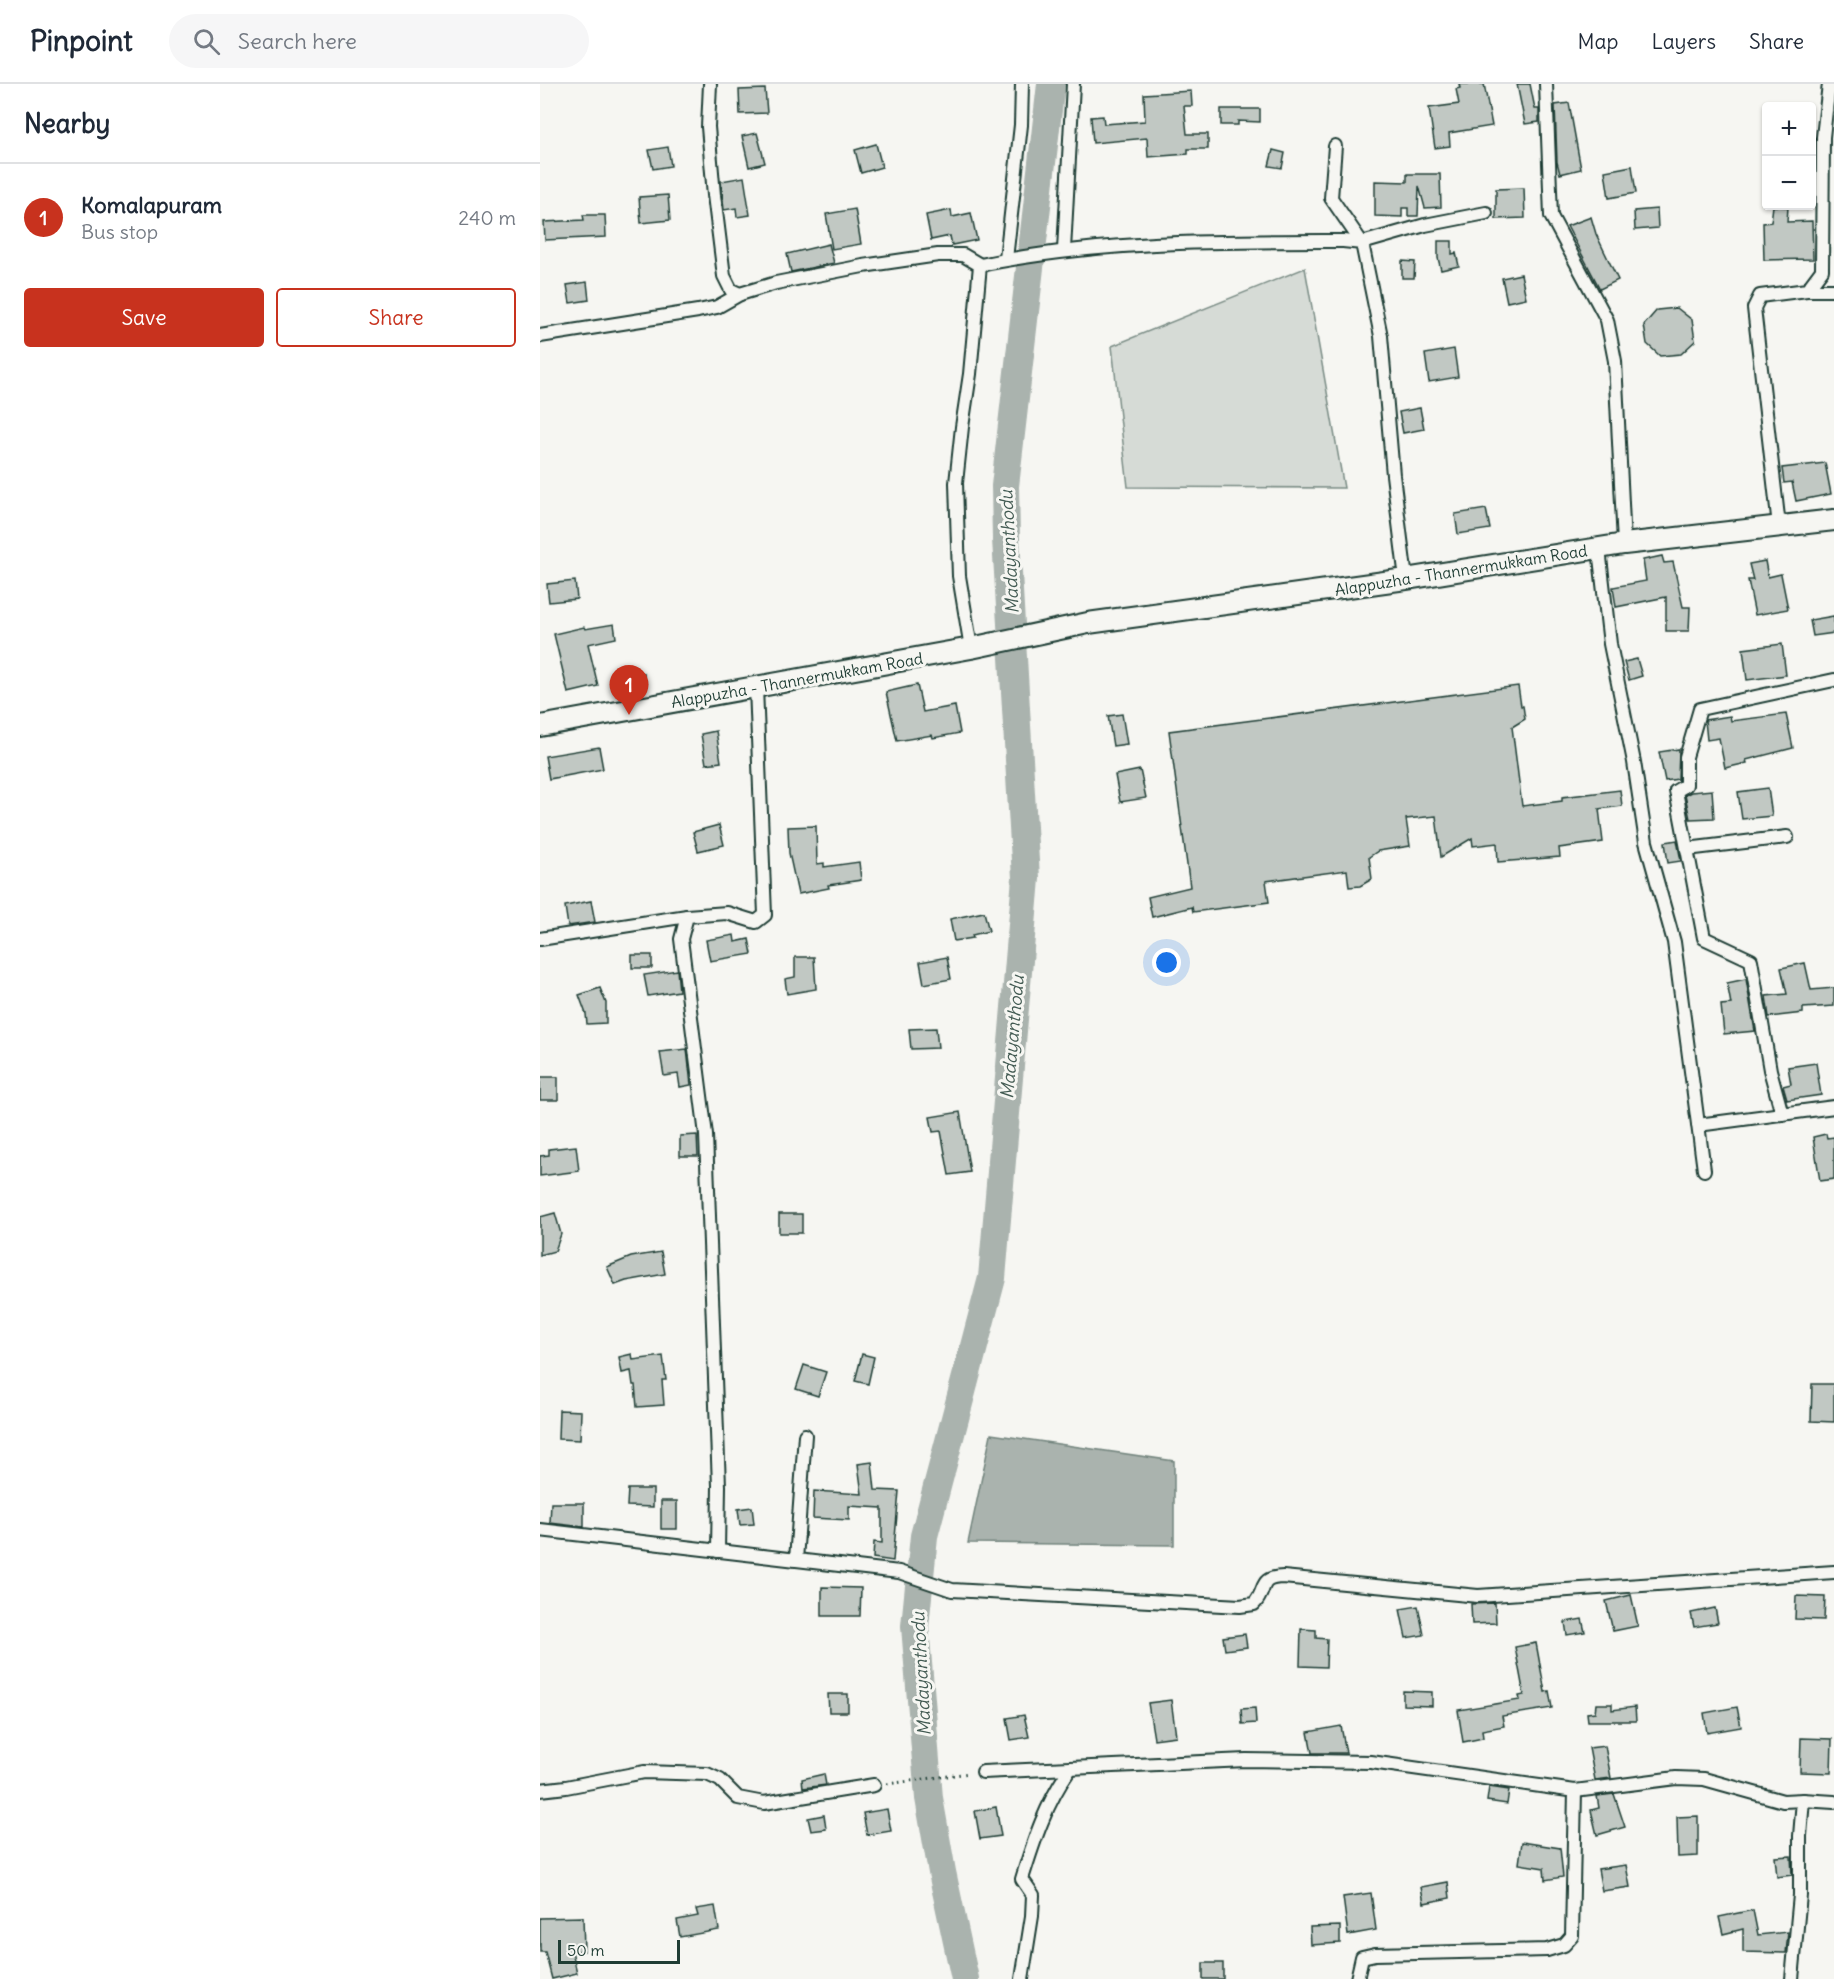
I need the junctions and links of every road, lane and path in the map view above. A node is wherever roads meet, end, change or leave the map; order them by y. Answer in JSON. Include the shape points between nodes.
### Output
{"nodes":[{"id":1,"x":710,"y":84,"type":"edge"},
{"id":2,"x":1022,"y":84,"type":"edge"},
{"id":3,"x":1073,"y":84,"type":"edge"},
{"id":4,"x":1546,"y":84,"type":"edge"},
{"id":5,"x":1829,"y":84,"type":"edge"},
{"id":6,"x":1335,"y":146,"type":"dead end"},
{"id":7,"x":1486,"y":213,"type":"dead end"},
{"id":8,"x":1362,"y":243,"type":"junction"},
{"id":9,"x":1064,"y":250,"type":"junction"},
{"id":10,"x":1006,"y":260,"type":"junction"},
{"id":11,"x":980,"y":265,"type":"junction"},
{"id":12,"x":1807,"y":290,"type":"junction"},
{"id":13,"x":1834,"y":290,"type":"edge"},
{"id":14,"x":740,"y":294,"type":"junction"},
{"id":15,"x":540,"y":336,"type":"edge"},
{"id":16,"x":1834,"y":520,"type":"edge"},
{"id":17,"x":1779,"y":526,"type":"junction"},
{"id":18,"x":1624,"y":544,"type":"junction"},
{"id":19,"x":1599,"y":549,"type":"junction"},
{"id":20,"x":1406,"y":579,"type":"junction"},
{"id":21,"x":977,"y":647,"type":"junction"},
{"id":22,"x":1834,"y":680,"type":"edge"},
{"id":23,"x":756,"y":687,"type":"junction"},
{"id":24,"x":540,"y":726,"type":"edge"},
{"id":25,"x":1787,"y":837,"type":"dead end"},
{"id":26,"x":1687,"y":849,"type":"junction"},
{"id":27,"x":687,"y":916,"type":"junction"},
{"id":28,"x":540,"y":939,"type":"edge"},
{"id":29,"x":1834,"y":1107,"type":"edge"},
{"id":30,"x":1782,"y":1114,"type":"junction"},
{"id":31,"x":1698,"y":1125,"type":"junction"},
{"id":32,"x":1704,"y":1170,"type":"dead end"},
{"id":33,"x":805,"y":1435,"type":"dead end"},
{"id":34,"x":540,"y":1530,"type":"edge"},
{"id":35,"x":718,"y":1551,"type":"junction"},
{"id":36,"x":796,"y":1560,"type":"junction"},
{"id":37,"x":1834,"y":1572,"type":"edge"},
{"id":38,"x":1070,"y":1769,"type":"junction"},
{"id":39,"x":983,"y":1772,"type":"joint"},
{"id":40,"x":874,"y":1785,"type":"joint"},
{"id":41,"x":540,"y":1790,"type":"edge"},
{"id":42,"x":1575,"y":1791,"type":"junction"},
{"id":43,"x":1803,"y":1800,"type":"junction"},
{"id":44,"x":1834,"y":1802,"type":"edge"},
{"id":45,"x":1022,"y":1979,"type":"edge"},
{"id":46,"x":1357,"y":1979,"type":"edge"},
{"id":47,"x":1792,"y":1979,"type":"edge"}],
"edges":[{"from":1,"to":14,"type":"street","via":[[708,127],[724,276],[731,290]]},
{"from":2,"to":10,"type":"street"},
{"from":3,"to":9,"type":"street"},
{"from":4,"to":18,"type":"street","via":[[1551,216],[1607,320],[1615,361]]},
{"from":5,"to":12,"type":"street","via":[[1823,137],[1822,270]]},
{"from":6,"to":8,"type":"street","via":[[1331,198]]},
{"from":7,"to":8,"type":"street"},
{"from":8,"to":9,"type":"street","via":[[1193,242]]},
{"from":8,"to":20,"type":"street","via":[[1381,336]]},
{"from":9,"to":10,"type":"street"},
{"from":10,"to":11,"type":"street"},
{"from":11,"to":14,"type":"street","via":[[963,255],[938,255],[776,283]]},
{"from":11,"to":21,"type":"street","via":[[956,483],[959,576]]},
{"from":12,"to":13,"type":"street"},
{"from":12,"to":17,"type":"street","via":[[1760,296],[1754,308]]},
{"from":14,"to":15,"type":"street","via":[[717,307],[698,311]]},
{"from":16,"to":17,"type":"main road","name":"Alappuzha - Thannermukkam Road"},
{"from":17,"to":18,"type":"main road","name":"Alappuzha - Thannermukkam Road"},
{"from":18,"to":19,"type":"main road","name":"Alappuzha - Thannermukkam Road"},
{"from":19,"to":20,"type":"main road","name":"Alappuzha - Thannermukkam Road"},
{"from":19,"to":31,"type":"street","via":[[1610,644],[1646,842],[1674,942]]},
{"from":20,"to":21,"type":"main road","name":"Alappuzha - Thannermukkam Road","via":[[1088,623]]},
{"from":21,"to":23,"type":"main road","name":"Alappuzha - Thannermukkam Road"},
{"from":22,"to":26,"type":"street","via":[[1700,709],[1686,757],[1686,785],[1676,790]]},
{"from":23,"to":24,"type":"main road","name":"Alappuzha - Thannermukkam Road"},
{"from":23,"to":27,"type":"street","via":[[765,915],[756,922],[727,913]]},
{"from":25,"to":26,"type":"street"},
{"from":26,"to":30,"type":"street","via":[[1704,938],[1751,960],[1770,1070]]},
{"from":27,"to":28,"type":"street"},
{"from":27,"to":35,"type":"street","via":[[681,939],[706,1135]]},
{"from":29,"to":30,"type":"street"},
{"from":30,"to":31,"type":"street"},
{"from":31,"to":32,"type":"street"},
{"from":33,"to":36,"type":"street"},
{"from":34,"to":35,"type":"street"},
{"from":35,"to":36,"type":"street"},
{"from":36,"to":37,"type":"street","via":[[899,1572],[951,1590],[1240,1606],[1254,1605],[1265,1582],[1283,1577],[1478,1596]]},
{"from":38,"to":39,"type":"street"},
{"from":38,"to":42,"type":"street","via":[[1246,1760],[1371,1762]]},
{"from":38,"to":45,"type":"street","via":[[1054,1791],[1022,1879],[1033,1895]]},
{"from":39,"to":40,"type":"path"},
{"from":40,"to":41,"type":"street","via":[[764,1803],[738,1798],[720,1780],[707,1774],[644,1772]]},
{"from":42,"to":43,"type":"street","via":[[1676,1778],[1704,1779],[1783,1801]]},
{"from":42,"to":46,"type":"street","via":[[1572,1936],[1564,1945],[1547,1950],[1375,1954],[1362,1958]]},
{"from":43,"to":44,"type":"street"},
{"from":43,"to":47,"type":"street"}]}
